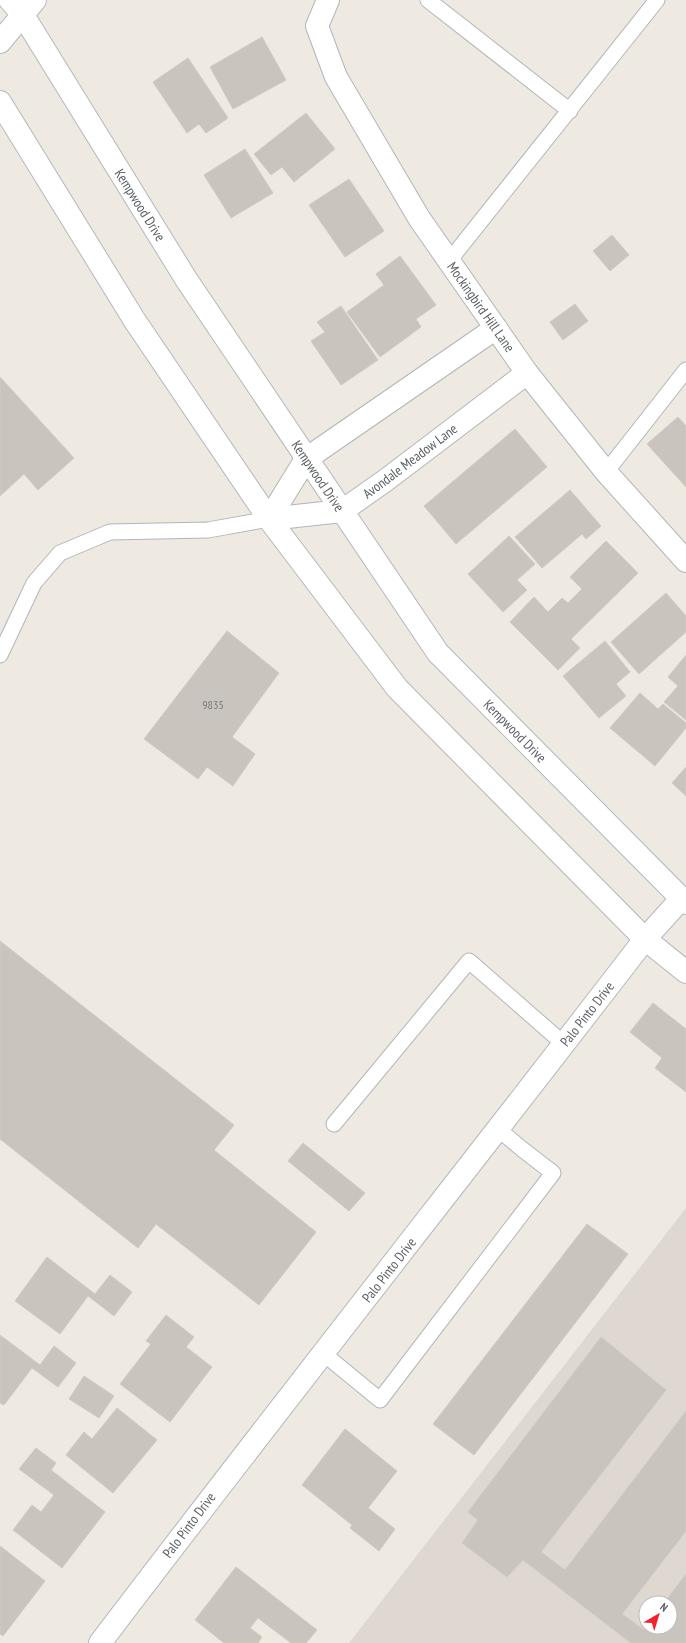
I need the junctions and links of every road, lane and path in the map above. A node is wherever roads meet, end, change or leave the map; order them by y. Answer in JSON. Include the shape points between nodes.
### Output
{"nodes":[{"id":1,"x":328,"y":0,"type":"edge"},
{"id":2,"x":428,"y":0,"type":"edge"},
{"id":3,"x":657,"y":0,"type":"edge"},
{"id":4,"x":23,"y":5,"type":"edge"},
{"id":5,"x":0,"y":42,"type":"edge"},
{"id":6,"x":0,"y":102,"type":"edge"},
{"id":7,"x":570,"y":111,"type":"junction"},
{"id":8,"x":449,"y":261,"type":"junction"},
{"id":9,"x":496,"y":328,"type":"junction"},
{"id":10,"x":686,"y":370,"type":"edge"},
{"id":11,"x":527,"y":373,"type":"junction"},
{"id":12,"x":306,"y":458,"type":"junction"},
{"id":13,"x":606,"y":472,"type":"junction"},
{"id":14,"x":342,"y":511,"type":"junction"},
{"id":15,"x":269,"y":519,"type":"junction"},
{"id":16,"x":686,"y":561,"type":"edge"},
{"id":17,"x":0,"y":655,"type":"edge"},
{"id":18,"x":683,"y":901,"type":"edge"},
{"id":19,"x":645,"y":939,"type":"junction"},
{"id":20,"x":686,"y":972,"type":"edge"},
{"id":21,"x":564,"y":1044,"type":"junction"},
{"id":22,"x":334,"y":1124,"type":"dead end"},
{"id":23,"x":498,"y":1129,"type":"junction"},
{"id":24,"x":324,"y":1354,"type":"junction"},
{"id":25,"x":100,"y":1643,"type":"edge"}],
"edges":[{"from":1,"to":8,"type":"street","name":"Mockingbird Hill Lane","via":[[317,26],[336,77],[419,218]]},
{"from":2,"to":7,"type":"lane"},
{"from":3,"to":7,"type":"lane"},
{"from":4,"to":5,"type":"street"},
{"from":4,"to":12,"type":"street","name":"Kempwood Drive","via":[[186,279]]},
{"from":6,"to":15,"type":"street","via":[[136,321]]},
{"from":7,"to":8,"type":"lane"},
{"from":8,"to":9,"type":"street","name":"Mockingbird Hill Lane"},
{"from":9,"to":11,"type":"street","name":"Mockingbird Hill Lane"},
{"from":9,"to":12,"type":"street"},
{"from":10,"to":13,"type":"lane"},
{"from":11,"to":13,"type":"street","name":"Mockingbird Hill Lane"},
{"from":11,"to":14,"type":"street","name":"Avondale Meadow Lane"},
{"from":12,"to":14,"type":"street","name":"Kempwood Drive"},
{"from":12,"to":15,"type":"street"},
{"from":13,"to":16,"type":"street","name":"Mockingbird Hill Lane"},
{"from":14,"to":15,"type":"street","name":"Avondale Meadow Lane"},
{"from":14,"to":18,"type":"street","name":"Kempwood Drive","via":[[438,653]]},
{"from":15,"to":17,"type":"lane","via":[[208,530],[110,532],[60,553],[34,583]]},
{"from":15,"to":19,"type":"street","via":[[397,688]]},
{"from":18,"to":19,"type":"street","name":"Palo Pinto Drive"},
{"from":19,"to":20,"type":"street"},
{"from":19,"to":21,"type":"street","name":"Palo Pinto Drive"},
{"from":21,"to":22,"type":"lane","via":[[469,961]]},
{"from":21,"to":23,"type":"street","name":"Palo Pinto Drive"},
{"from":23,"to":24,"type":"street","name":"Palo Pinto Drive"},
{"from":23,"to":24,"type":"lane","via":[[553,1173],[380,1400]]},
{"from":24,"to":25,"type":"street","name":"Palo Pinto Drive","via":[[216,1490]]}]}
